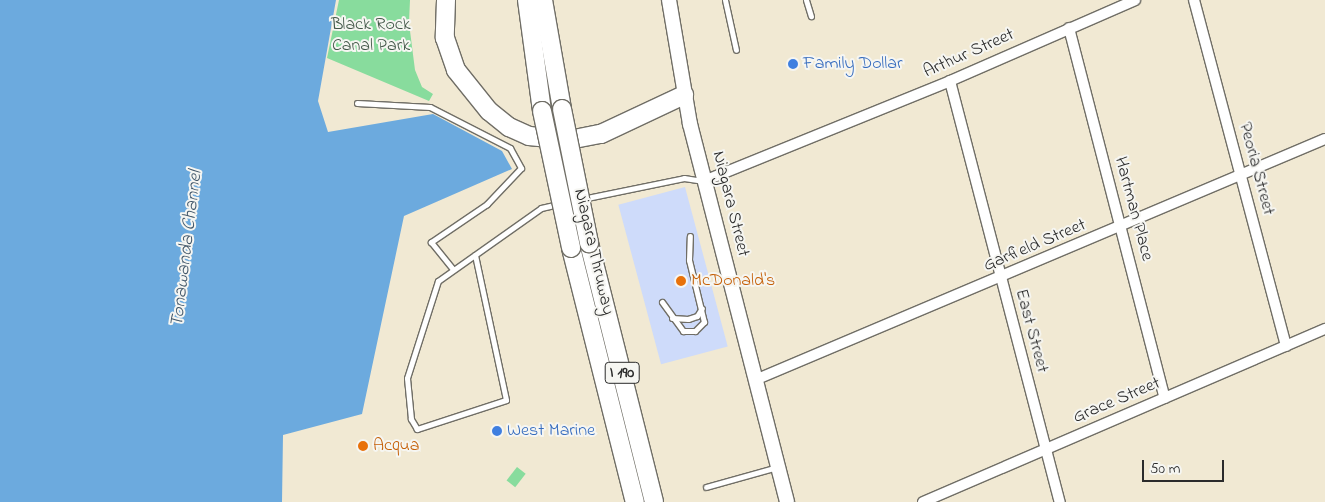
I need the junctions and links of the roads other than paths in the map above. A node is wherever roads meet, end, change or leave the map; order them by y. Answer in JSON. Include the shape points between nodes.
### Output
{"nodes":[{"id":1,"x":446,"y":0,"type":"edge"},
{"id":2,"x":527,"y":0,"type":"edge"},
{"id":3,"x":544,"y":0,"type":"edge"},
{"id":4,"x":669,"y":0,"type":"edge"},
{"id":5,"x":725,"y":0,"type":"edge"},
{"id":6,"x":806,"y":0,"type":"edge"},
{"id":7,"x":1134,"y":0,"type":"edge"},
{"id":8,"x":1194,"y":0,"type":"edge"},
{"id":9,"x":811,"y":16,"type":"dead end"},
{"id":10,"x":1069,"y":28,"type":"junction"},
{"id":11,"x":736,"y":50,"type":"dead end"},
{"id":12,"x":950,"y":81,"type":"junction"},
{"id":13,"x":684,"y":95,"type":"junction"},
{"id":14,"x":358,"y":104,"type":"dead end"},
{"id":15,"x":1325,"y":139,"type":"edge"},
{"id":16,"x":1241,"y":175,"type":"junction"},
{"id":17,"x":704,"y":181,"type":"junction"},
{"id":18,"x":576,"y":200,"type":"dead end"},
{"id":19,"x":567,"y":202,"type":"dead end"},
{"id":20,"x":1121,"y":228,"type":"junction"},
{"id":21,"x":690,"y":236,"type":"dead end"},
{"id":22,"x":475,"y":256,"type":"junction"},
{"id":23,"x":453,"y":269,"type":"junction"},
{"id":24,"x":1000,"y":279,"type":"junction"},
{"id":25,"x":662,"y":302,"type":"dead end"},
{"id":26,"x":702,"y":307,"type":"junction"},
{"id":27,"x":672,"y":318,"type":"junction"},
{"id":28,"x":1325,"y":329,"type":"edge"},
{"id":29,"x":1286,"y":346,"type":"junction"},
{"id":30,"x":755,"y":380,"type":"junction"},
{"id":31,"x":1165,"y":398,"type":"junction"},
{"id":32,"x":1046,"y":450,"type":"junction"},
{"id":33,"x":778,"y":467,"type":"junction"},
{"id":34,"x":706,"y":487,"type":"dead end"},
{"id":35,"x":635,"y":502,"type":"edge"},
{"id":36,"x":654,"y":502,"type":"edge"},
{"id":37,"x":788,"y":502,"type":"edge"},
{"id":38,"x":922,"y":502,"type":"edge"},
{"id":39,"x":1060,"y":502,"type":"edge"}],
"edges":[{"from":1,"to":13,"type":"highway","via":[[445,38],[456,70],[485,107],[509,127],[529,136],[569,140],[601,134]]},
{"from":2,"to":35,"type":"highway","name":"Niagara Thruway","number":"I 190","bridge":true,"via":[[542,111],[571,248]]},
{"from":3,"to":36,"type":"highway","name":"Niagara Thruway","number":"I 190","bridge":true,"via":[[589,243]]},
{"from":4,"to":13,"type":"main road","name":"Niagara Street"},
{"from":5,"to":11,"type":"lane"},
{"from":6,"to":9,"type":"lane"},
{"from":7,"to":10,"type":"street","name":"Arthur Street"},
{"from":8,"to":16,"type":"street","name":"Peoria Street"},
{"from":10,"to":12,"type":"street","name":"Arthur Street"},
{"from":10,"to":20,"type":"street","name":"Hartman Place"},
{"from":12,"to":17,"type":"street","name":"Arthur Street"},
{"from":12,"to":24,"type":"street","name":"East Street"},
{"from":13,"to":17,"type":"main road","name":"Niagara Street"},
{"from":14,"to":23,"type":"lane","via":[[430,107],[510,148],[521,168],[487,204],[431,242]]},
{"from":15,"to":16,"type":"street","name":"Garfield Street"},
{"from":16,"to":20,"type":"street","name":"Garfield Street"},
{"from":16,"to":29,"type":"street","name":"Peoria Street"},
{"from":17,"to":18,"type":"lane","via":[[684,178]]},
{"from":17,"to":30,"type":"main road","name":"Niagara Street"},
{"from":19,"to":22,"type":"lane","via":[[541,208]]},
{"from":20,"to":24,"type":"street","name":"Garfield Street"},
{"from":20,"to":31,"type":"street","name":"Hartman Place"},
{"from":21,"to":26,"type":"lane","via":[[689,260]]},
{"from":22,"to":23,"type":"lane"},
{"from":22,"to":23,"type":"lane","via":[[506,400],[417,428],[411,419],[406,378],[438,281]]},
{"from":24,"to":30,"type":"street","name":"Garfield Street"},
{"from":24,"to":32,"type":"street","name":"East Street"},
{"from":25,"to":27,"type":"lane"},
{"from":26,"to":27,"type":"lane","via":[[696,316],[688,319]]},
{"from":26,"to":27,"type":"lane","via":[[704,322],[695,331],[684,331]]},
{"from":28,"to":29,"type":"street","name":"Grace Street"},
{"from":29,"to":31,"type":"street","name":"Grace Street"},
{"from":30,"to":33,"type":"main road","name":"Niagara Street"},
{"from":31,"to":32,"type":"street","name":"Grace Street"},
{"from":32,"to":38,"type":"street","name":"Grace Street"},
{"from":32,"to":39,"type":"street","name":"East Street"},
{"from":33,"to":34,"type":"lane"},
{"from":33,"to":37,"type":"main road","name":"Niagara Street"}]}
